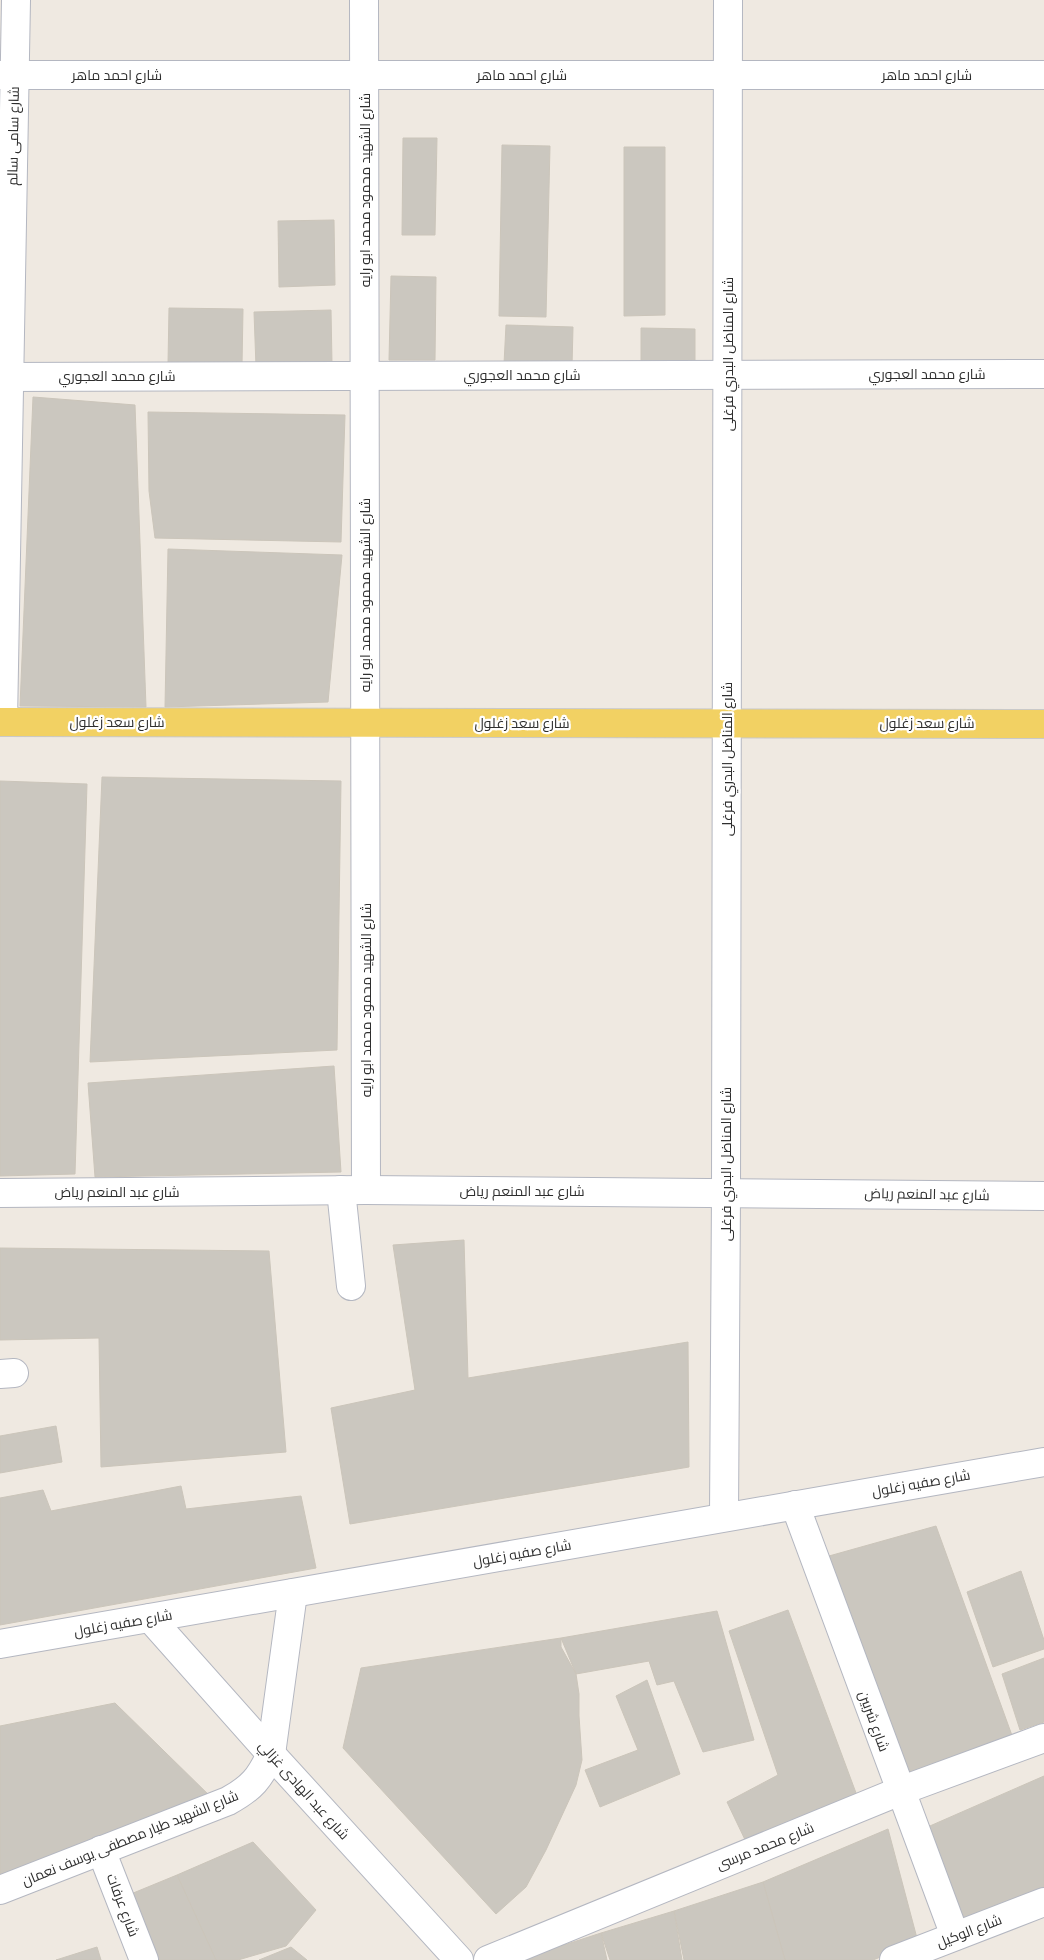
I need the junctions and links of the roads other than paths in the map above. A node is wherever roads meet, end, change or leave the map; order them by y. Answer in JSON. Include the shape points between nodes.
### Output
{"nodes":[{"id":1,"x":16,"y":0,"type":"edge"},
{"id":2,"x":364,"y":0,"type":"edge"},
{"id":3,"x":728,"y":0,"type":"edge"},
{"id":4,"x":7,"y":75,"type":"edge"},
{"id":5,"x":364,"y":75,"type":"junction"},
{"id":6,"x":728,"y":75,"type":"junction"},
{"id":7,"x":1044,"y":76,"type":"edge"},
{"id":8,"x":728,"y":374,"type":"junction"},
{"id":9,"x":1044,"y":374,"type":"edge"},
{"id":10,"x":365,"y":375,"type":"junction"},
{"id":11,"x":5,"y":377,"type":"edge"},
{"id":12,"x":2,"y":722,"type":"edge"},
{"id":13,"x":366,"y":723,"type":"junction"},
{"id":14,"x":727,"y":723,"type":"junction"},
{"id":15,"x":1044,"y":724,"type":"edge"},
{"id":16,"x":354,"y":1190,"type":"junction"},
{"id":17,"x":0,"y":1193,"type":"edge"},
{"id":18,"x":726,"y":1193,"type":"junction"},
{"id":19,"x":1044,"y":1196,"type":"edge"},
{"id":20,"x":351,"y":1286,"type":"dead end"},
{"id":21,"x":1044,"y":1462,"type":"edge"},
{"id":22,"x":795,"y":1505,"type":"junction"},
{"id":23,"x":724,"y":1517,"type":"junction"},
{"id":24,"x":293,"y":1593,"type":"junction"},
{"id":25,"x":150,"y":1618,"type":"junction"},
{"id":26,"x":0,"y":1644,"type":"edge"},
{"id":27,"x":1044,"y":1738,"type":"edge"},
{"id":28,"x":270,"y":1754,"type":"junction"},
{"id":29,"x":900,"y":1791,"type":"junction"},
{"id":30,"x":101,"y":1850,"type":"junction"},
{"id":31,"x":0,"y":1890,"type":"edge"},
{"id":32,"x":1044,"y":1902,"type":"edge"},
{"id":33,"x":955,"y":1936,"type":"junction"},
{"id":34,"x":144,"y":1960,"type":"edge"},
{"id":35,"x":459,"y":1960,"type":"edge"},
{"id":36,"x":488,"y":1960,"type":"edge"},
{"id":37,"x":894,"y":1960,"type":"edge"}],
"edges":[{"from":1,"to":4,"type":"street","name":"شارع سامى سالم"},
{"from":2,"to":5,"type":"street","name":"شارع الشهيد محمود محمد ابو رايه"},
{"from":3,"to":6,"type":"street","name":"شارع المناضل البدري فرغلى"},
{"from":4,"to":5,"type":"street","name":"شارع احمد ماهر"},
{"from":4,"to":11,"type":"street","name":"شارع سامى سالم"},
{"from":5,"to":6,"type":"street","name":"شارع احمد ماهر"},
{"from":5,"to":10,"type":"street","name":"شارع الشهيد محمود محمد ابو رايه"},
{"from":6,"to":7,"type":"street","name":"شارع احمد ماهر"},
{"from":6,"to":8,"type":"street","name":"شارع المناضل البدري فرغلى"},
{"from":8,"to":9,"type":"street","name":"شارع محمد العجوري"},
{"from":8,"to":10,"type":"street","name":"شارع محمد العجوري"},
{"from":8,"to":14,"type":"street","name":"شارع المناضل البدري فرغلى"},
{"from":10,"to":11,"type":"street","name":"شارع محمد العجوري"},
{"from":10,"to":13,"type":"street","name":"شارع الشهيد محمود محمد ابو رايه"},
{"from":11,"to":12,"type":"street","name":"شارع سامى سالم"},
{"from":12,"to":13,"type":"main road","name":"شارع سعد زغلول"},
{"from":13,"to":14,"type":"main road","name":"شارع سعد زغلول"},
{"from":13,"to":16,"type":"street","name":"شارع الشهيد محمود محمد ابو رايه"},
{"from":14,"to":15,"type":"main road","name":"شارع سعد زغلول"},
{"from":14,"to":18,"type":"street","name":"شارع المناضل البدري فرغلى"},
{"from":16,"to":17,"type":"street","name":"شارع عبد المنعم رياض"},
{"from":16,"to":18,"type":"street","name":"شارع عبد المنعم رياض"},
{"from":16,"to":20,"type":"street","name":"شارع الشهيد محمود محمد ابو رايه"},
{"from":18,"to":19,"type":"street","name":"شارع عبد المنعم رياض"},
{"from":18,"to":23,"type":"street","name":"شارع المناضل البدري فرغلى"},
{"from":21,"to":22,"type":"street","name":"شارع صفيه زغلول"},
{"from":22,"to":23,"type":"street","name":"شارع صفيه زغلول"},
{"from":22,"to":29,"type":"street","name":"شارع شربين"},
{"from":23,"to":24,"type":"street","name":"شارع صفيه زغلول"},
{"from":24,"to":25,"type":"street","name":"شارع صفيه زغلول"},
{"from":24,"to":28,"type":"street","name":"شارع الشهيد طيار مصطفى يوسف نعمان"},
{"from":25,"to":26,"type":"street","name":"شارع صفيه زغلول"},
{"from":25,"to":28,"type":"street","name":"شارع عبد الهادى غزالي"},
{"from":27,"to":29,"type":"street","name":"شارع محمد مرسى"},
{"from":28,"to":30,"type":"street","name":"شارع الشهيد طيار مصطفى يوسف نعمان","via":[[262,1774],[247,1790],[228,1801]]},
{"from":28,"to":35,"type":"street","name":"شارع عبد الهادى غزالي"},
{"from":29,"to":33,"type":"street","name":"شارع شربين"},
{"from":29,"to":36,"type":"street","name":"شارع محمد مرسى"},
{"from":30,"to":31,"type":"street","name":"شارع الشهيد طيار مصطفى يوسف نعمان"},
{"from":30,"to":34,"type":"street","name":"شارع عرفات"},
{"from":32,"to":33,"type":"street","name":"شارع الوكيل"},
{"from":33,"to":37,"type":"street","name":"شارع الوكيل"}]}
